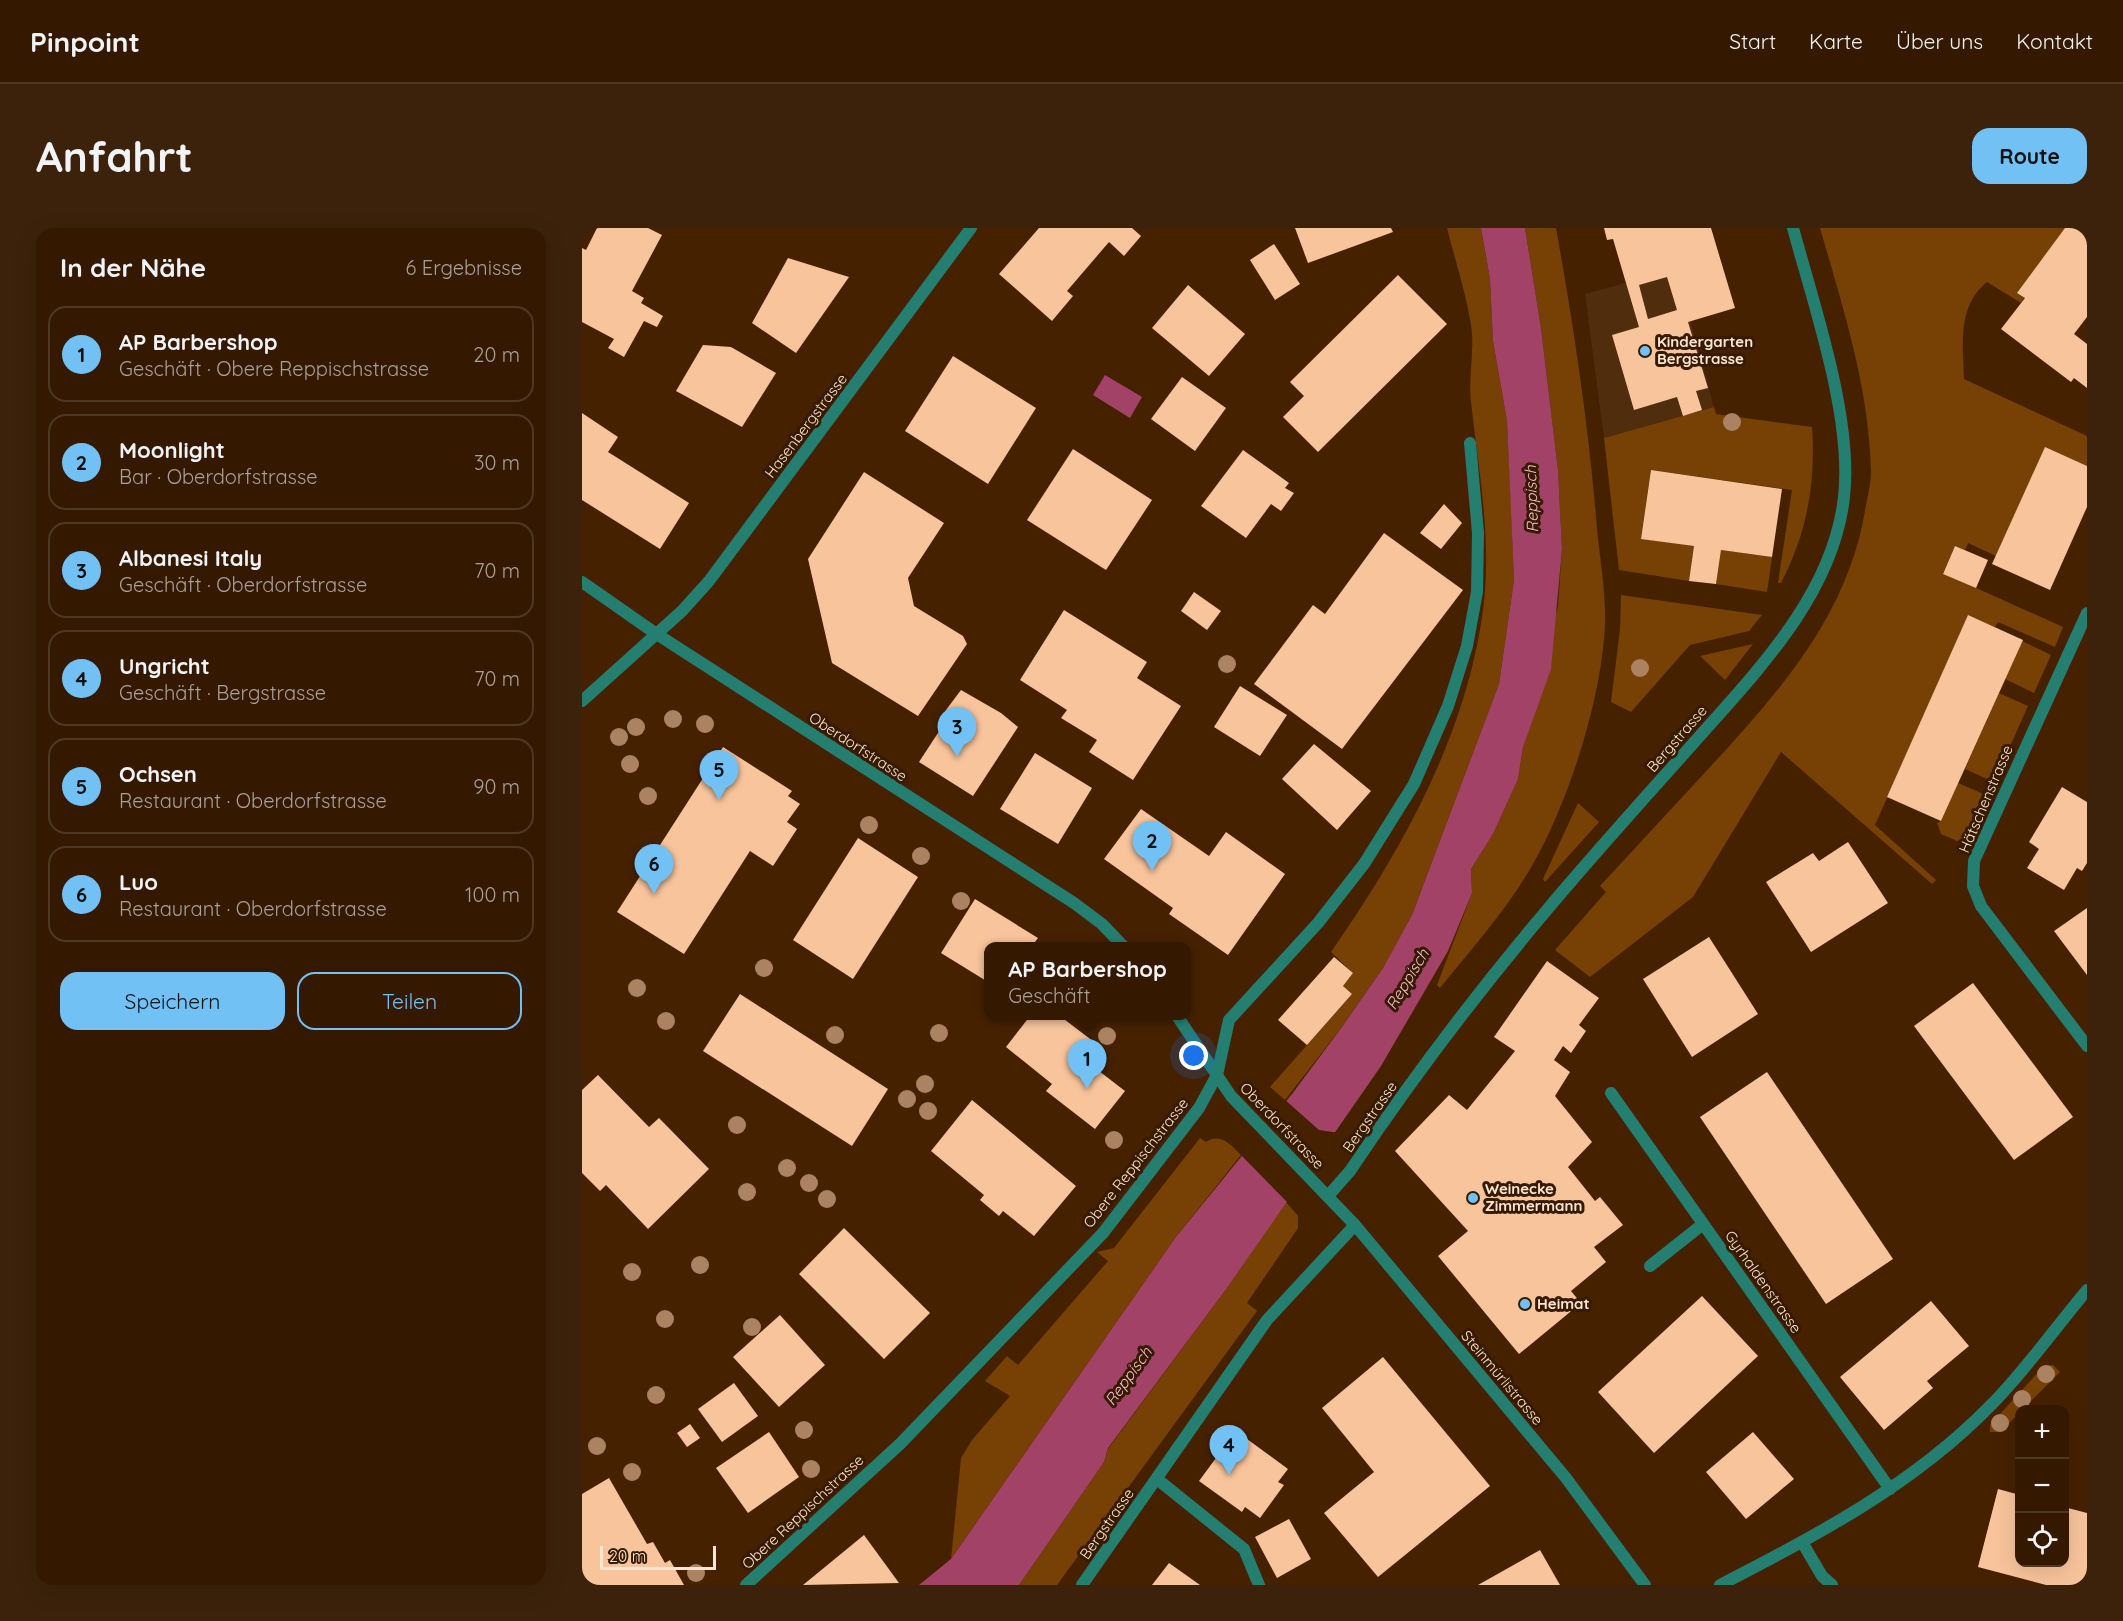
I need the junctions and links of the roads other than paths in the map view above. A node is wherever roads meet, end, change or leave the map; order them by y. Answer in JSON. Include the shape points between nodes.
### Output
{"nodes":[{"id":1,"x":971,"y":228,"type":"edge"},
{"id":2,"x":1793,"y":228,"type":"edge"},
{"id":3,"x":1470,"y":443,"type":"dead end"},
{"id":4,"x":582,"y":582,"type":"edge"},
{"id":5,"x":2087,"y":613,"type":"edge"},
{"id":6,"x":655,"y":633,"type":"junction"},
{"id":7,"x":582,"y":701,"type":"edge"},
{"id":8,"x":1119,"y":942,"type":"edge"},
{"id":9,"x":1180,"y":1020,"type":"edge"},
{"id":10,"x":2087,"y":1046,"type":"edge"},
{"id":11,"x":1217,"y":1075,"type":"junction"},
{"id":12,"x":1611,"y":1093,"type":"dead end"},
{"id":13,"x":1328,"y":1196,"type":"junction"},
{"id":14,"x":1703,"y":1224,"type":"junction"},
{"id":15,"x":1355,"y":1225,"type":"junction"},
{"id":16,"x":1650,"y":1266,"type":"dead end"},
{"id":17,"x":2087,"y":1290,"type":"edge"},
{"id":18,"x":1157,"y":1479,"type":"junction"},
{"id":19,"x":1890,"y":1489,"type":"junction"},
{"id":20,"x":1802,"y":1542,"type":"junction"},
{"id":21,"x":746,"y":1585,"type":"edge"},
{"id":22,"x":1082,"y":1585,"type":"edge"},
{"id":23,"x":1259,"y":1585,"type":"edge"},
{"id":24,"x":1645,"y":1585,"type":"edge"},
{"id":25,"x":1720,"y":1585,"type":"edge"},
{"id":26,"x":1832,"y":1585,"type":"edge"}],
"edges":[{"from":1,"to":6,"type":"street","name":"Hasenbergstrasse","via":[[709,581]]},
{"from":2,"to":13,"type":"street","name":"Bergstrasse","via":[[1839,406],[1845,467],[1844,499],[1833,547],[1820,576],[1767,659],[1494,972],[1350,1172]]},
{"from":3,"to":11,"type":"street","name":"Obere Reppischstrasse","via":[[1478,533],[1477,592],[1467,645],[1448,706],[1414,784],[1365,864],[1229,1020]]},
{"from":4,"to":6,"type":"street","name":"Oberdorfstrasse"},
{"from":5,"to":10,"type":"street","name":"Hätschenstrasse","via":[[1974,861],[1973,886],[1981,906]]},
{"from":6,"to":7,"type":"street"},
{"from":6,"to":8,"type":"street","name":"Oberdorfstrasse","via":[[1074,903]]},
{"from":9,"to":11,"type":"street","name":"Oberdorfstrasse"},
{"from":11,"to":13,"type":"street","name":"Oberdorfstrasse","via":[[1249,1116]]},
{"from":11,"to":21,"type":"street","name":"Obere Reppischstrasse","via":[[1198,1108],[1102,1233],[900,1444]]},
{"from":12,"to":14,"type":"street","name":"Gyrhaldenstrasse"},
{"from":13,"to":15,"type":"street","name":"Steinmürlistrasse"},
{"from":14,"to":16,"type":"street"},
{"from":14,"to":19,"type":"street","name":"Gyrhaldenstrasse"},
{"from":15,"to":18,"type":"street","name":"Bergstrasse","via":[[1267,1320]]},
{"from":15,"to":24,"type":"street","name":"Steinmürlistrasse","via":[[1566,1478]]},
{"from":17,"to":19,"type":"street","via":[[1991,1406],[1940,1452]]},
{"from":18,"to":22,"type":"street","name":"Bergstrasse"},
{"from":18,"to":23,"type":"street","via":[[1244,1549]]},
{"from":19,"to":20,"type":"street"},
{"from":20,"to":25,"type":"street"},
{"from":20,"to":26,"type":"street","via":[[1822,1576]]}]}
